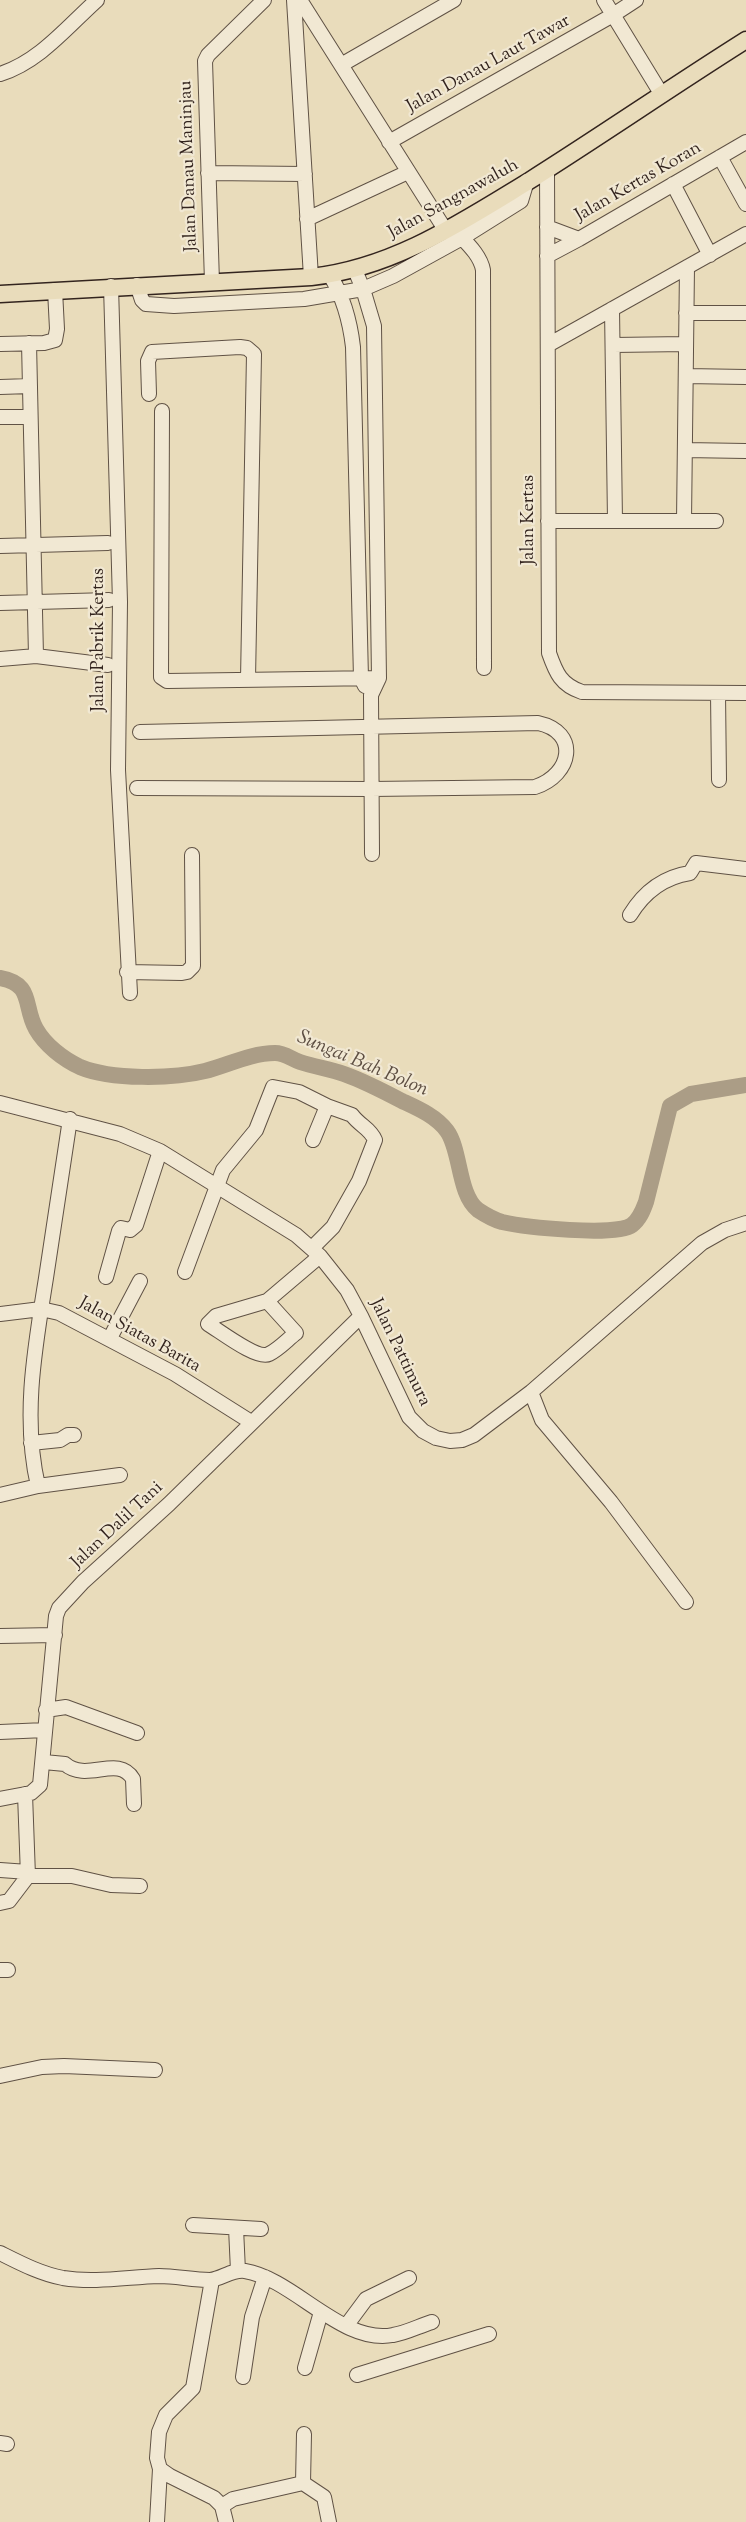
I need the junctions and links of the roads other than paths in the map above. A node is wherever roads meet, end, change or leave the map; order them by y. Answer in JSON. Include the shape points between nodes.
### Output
{"nodes":[{"id":1,"x":97,"y":0,"type":"edge"},
{"id":2,"x":264,"y":0,"type":"edge"},
{"id":3,"x":294,"y":0,"type":"edge"},
{"id":4,"x":300,"y":0,"type":"edge"},
{"id":5,"x":454,"y":0,"type":"edge"},
{"id":6,"x":604,"y":0,"type":"edge"},
{"id":7,"x":636,"y":0,"type":"edge"},
{"id":8,"x":613,"y":15,"type":"junction"},
{"id":9,"x":746,"y":40,"type":"edge"},
{"id":10,"x":341,"y":65,"type":"junction"},
{"id":11,"x":0,"y":74,"type":"edge"},
{"id":12,"x":662,"y":94,"type":"junction"},
{"id":13,"x":389,"y":142,"type":"junction"},
{"id":14,"x":746,"y":142,"type":"edge"},
{"id":15,"x":720,"y":157,"type":"junction"},
{"id":16,"x":547,"y":169,"type":"junction"},
{"id":17,"x":408,"y":172,"type":"junction"},
{"id":18,"x":208,"y":173,"type":"junction"},
{"id":19,"x":304,"y":174,"type":"junction"},
{"id":20,"x":673,"y":184,"type":"junction"},
{"id":21,"x":746,"y":204,"type":"edge"},
{"id":22,"x":307,"y":219,"type":"junction"},
{"id":23,"x":547,"y":227,"type":"junction"},
{"id":24,"x":453,"y":232,"type":"junction"},
{"id":25,"x":746,"y":234,"type":"edge"},
{"id":26,"x":579,"y":239,"type":"junction"},
{"id":27,"x":710,"y":255,"type":"junction"},
{"id":28,"x":547,"y":256,"type":"junction"},
{"id":29,"x":687,"y":267,"type":"junction"},
{"id":30,"x":355,"y":270,"type":"junction"},
{"id":31,"x":330,"y":275,"type":"junction"},
{"id":32,"x":311,"y":277,"type":"junction"},
{"id":33,"x":212,"y":282,"type":"junction"},
{"id":34,"x":137,"y":285,"type":"junction"},
{"id":35,"x":111,"y":286,"type":"junction"},
{"id":36,"x":363,"y":289,"type":"junction"},
{"id":37,"x":55,"y":290,"type":"junction"},
{"id":38,"x":0,"y":294,"type":"edge"},
{"id":39,"x":342,"y":294,"type":"junction"},
{"id":40,"x":612,"y":309,"type":"junction"},
{"id":41,"x":686,"y":313,"type":"junction"},
{"id":42,"x":746,"y":313,"type":"edge"},
{"id":43,"x":29,"y":343,"type":"junction"},
{"id":44,"x":0,"y":344,"type":"edge"},
{"id":45,"x":686,"y":344,"type":"junction"},
{"id":46,"x":548,"y":345,"type":"junction"},
{"id":47,"x":613,"y":345,"type":"junction"},
{"id":48,"x":686,"y":376,"type":"junction"},
{"id":49,"x":746,"y":377,"type":"edge"},
{"id":50,"x":30,"y":386,"type":"junction"},
{"id":51,"x":0,"y":387,"type":"edge"},
{"id":52,"x":149,"y":394,"type":"dead end"},
{"id":53,"x":162,"y":411,"type":"dead end"},
{"id":54,"x":0,"y":417,"type":"edge"},
{"id":55,"x":30,"y":417,"type":"junction"},
{"id":56,"x":685,"y":450,"type":"junction"},
{"id":57,"x":746,"y":451,"type":"edge"},
{"id":58,"x":355,"y":494,"type":"junction"},
{"id":59,"x":377,"y":494,"type":"junction"},
{"id":60,"x":548,"y":520,"type":"junction"},
{"id":61,"x":615,"y":521,"type":"junction"},
{"id":62,"x":684,"y":521,"type":"junction"},
{"id":63,"x":716,"y":521,"type":"dead end"},
{"id":64,"x":108,"y":543,"type":"dead end"},
{"id":65,"x":0,"y":546,"type":"edge"},
{"id":66,"x":33,"y":546,"type":"junction"},
{"id":67,"x":109,"y":600,"type":"dead end"},
{"id":68,"x":34,"y":602,"type":"junction"},
{"id":69,"x":0,"y":603,"type":"edge"},
{"id":70,"x":36,"y":656,"type":"junction"},
{"id":71,"x":0,"y":659,"type":"edge"},
{"id":72,"x":108,"y":665,"type":"dead end"},
{"id":73,"x":484,"y":668,"type":"dead end"},
{"id":74,"x":361,"y":678,"type":"junction"},
{"id":75,"x":379,"y":678,"type":"junction"},
{"id":76,"x":248,"y":679,"type":"junction"},
{"id":77,"x":718,"y":693,"type":"junction"},
{"id":78,"x":746,"y":693,"type":"edge"},
{"id":79,"x":371,"y":696,"type":"junction"},
{"id":80,"x":371,"y":727,"type":"junction"},
{"id":81,"x":140,"y":732,"type":"dead end"},
{"id":82,"x":719,"y":780,"type":"dead end"},
{"id":83,"x":137,"y":788,"type":"dead end"},
{"id":84,"x":371,"y":792,"type":"junction"},
{"id":85,"x":372,"y":854,"type":"dead end"},
{"id":86,"x":192,"y":855,"type":"dead end"},
{"id":87,"x":746,"y":869,"type":"edge"},
{"id":88,"x":630,"y":915,"type":"dead end"},
{"id":89,"x":127,"y":972,"type":"junction"},
{"id":90,"x":130,"y":993,"type":"dead end"},
{"id":91,"x":327,"y":1106,"type":"junction"},
{"id":92,"x":0,"y":1107,"type":"edge"},
{"id":93,"x":70,"y":1119,"type":"junction"},
{"id":94,"x":314,"y":1140,"type":"dead end"},
{"id":95,"x":159,"y":1151,"type":"junction"},
{"id":96,"x":217,"y":1186,"type":"junction"},
{"id":97,"x":746,"y":1223,"type":"edge"},
{"id":98,"x":316,"y":1252,"type":"junction"},
{"id":99,"x":185,"y":1272,"type":"dead end"},
{"id":100,"x":106,"y":1277,"type":"dead end"},
{"id":101,"x":140,"y":1281,"type":"dead end"},
{"id":102,"x":267,"y":1301,"type":"junction"},
{"id":103,"x":41,"y":1309,"type":"junction"},
{"id":104,"x":0,"y":1314,"type":"edge"},
{"id":105,"x":362,"y":1316,"type":"junction"},
{"id":106,"x":110,"y":1338,"type":"junction"},
{"id":107,"x":528,"y":1394,"type":"junction"},
{"id":108,"x":251,"y":1422,"type":"junction"},
{"id":109,"x":74,"y":1435,"type":"dead end"},
{"id":110,"x":31,"y":1443,"type":"junction"},
{"id":111,"x":120,"y":1475,"type":"dead end"},
{"id":112,"x":38,"y":1486,"type":"junction"},
{"id":113,"x":0,"y":1495,"type":"edge"},
{"id":114,"x":686,"y":1602,"type":"dead end"},
{"id":115,"x":55,"y":1635,"type":"junction"},
{"id":116,"x":0,"y":1636,"type":"edge"},
{"id":117,"x":46,"y":1710,"type":"junction"},
{"id":118,"x":45,"y":1730,"type":"junction"},
{"id":119,"x":0,"y":1732,"type":"edge"},
{"id":120,"x":137,"y":1733,"type":"dead end"},
{"id":121,"x":44,"y":1762,"type":"junction"},
{"id":122,"x":24,"y":1794,"type":"junction"},
{"id":123,"x":0,"y":1799,"type":"edge"},
{"id":124,"x":134,"y":1804,"type":"dead end"},
{"id":125,"x":0,"y":1870,"type":"edge"},
{"id":126,"x":28,"y":1874,"type":"junction"},
{"id":127,"x":140,"y":1886,"type":"dead end"},
{"id":128,"x":0,"y":1903,"type":"edge"},
{"id":129,"x":155,"y":2070,"type":"dead end"},
{"id":130,"x":0,"y":2076,"type":"edge"},
{"id":131,"x":193,"y":2224,"type":"dead end"},
{"id":132,"x":236,"y":2228,"type":"junction"},
{"id":133,"x":261,"y":2229,"type":"dead end"},
{"id":134,"x":0,"y":2253,"type":"edge"},
{"id":135,"x":238,"y":2271,"type":"junction"},
{"id":136,"x":265,"y":2277,"type":"junction"},
{"id":137,"x":409,"y":2278,"type":"dead end"},
{"id":138,"x":212,"y":2280,"type":"junction"},
{"id":139,"x":321,"y":2312,"type":"junction"},
{"id":140,"x":432,"y":2322,"type":"dead end"},
{"id":141,"x":346,"y":2326,"type":"junction"},
{"id":142,"x":489,"y":2334,"type":"dead end"},
{"id":143,"x":393,"y":2335,"type":"junction"},
{"id":144,"x":402,"y":2360,"type":"junction"},
{"id":145,"x":305,"y":2368,"type":"dead end"},
{"id":146,"x":357,"y":2375,"type":"dead end"},
{"id":147,"x":243,"y":2377,"type":"dead end"},
{"id":148,"x":304,"y":2434,"type":"dead end"},
{"id":149,"x":160,"y":2469,"type":"junction"},
{"id":150,"x":303,"y":2483,"type":"junction"},
{"id":151,"x":222,"y":2506,"type":"junction"},
{"id":152,"x":157,"y":2522,"type":"edge"},
{"id":153,"x":226,"y":2522,"type":"edge"},
{"id":154,"x":329,"y":2522,"type":"edge"}],
"edges":[{"from":1,"to":11,"type":"street","via":[[32,60]]},
{"from":2,"to":18,"type":"street","name":"Jalan Danau Maninjau","via":[[206,58]]},
{"from":3,"to":19,"type":"street"},
{"from":4,"to":10,"type":"street"},
{"from":5,"to":10,"type":"street"},
{"from":6,"to":8,"type":"street"},
{"from":7,"to":8,"type":"street","name":"Jalan Danau Laut Tawar"},
{"from":8,"to":12,"type":"street"},
{"from":8,"to":13,"type":"street","name":"Jalan Danau Laut Tawar"},
{"from":9,"to":12,"type":"main road","name":"Jalan Sangnawaluh"},
{"from":10,"to":13,"type":"street"},
{"from":12,"to":16,"type":"main road","name":"Jalan Sangnawaluh"},
{"from":13,"to":17,"type":"street"},
{"from":14,"to":15,"type":"street","name":"Jalan Kertas Koran"},
{"from":15,"to":20,"type":"street","name":"Jalan Kertas Koran"},
{"from":15,"to":21,"type":"street"},
{"from":16,"to":23,"type":"street","name":"Jalan Kertas"},
{"from":16,"to":24,"type":"main road","name":"Jalan Sangnawaluh"},
{"from":17,"to":22,"type":"street"},
{"from":17,"to":24,"type":"street"},
{"from":18,"to":19,"type":"street"},
{"from":18,"to":33,"type":"street","name":"Jalan Danau Maninjau"},
{"from":19,"to":22,"type":"street"},
{"from":20,"to":26,"type":"street","name":"Jalan Kertas Koran"},
{"from":20,"to":27,"type":"street"},
{"from":22,"to":32,"type":"street"},
{"from":23,"to":26,"type":"street","name":"Jalan Kertas Koran"},
{"from":23,"to":28,"type":"street","name":"Jalan Kertas"},
{"from":24,"to":30,"type":"main road","name":"Jalan Sangnawaluh"},
{"from":24,"to":36,"type":"street","via":[[393,276]]},
{"from":24,"to":73,"type":"street","via":[[481,262],[483,270]]},
{"from":25,"to":27,"type":"street"},
{"from":26,"to":28,"type":"street"},
{"from":27,"to":29,"type":"street"},
{"from":28,"to":46,"type":"street","name":"Jalan Kertas"},
{"from":29,"to":40,"type":"street"},
{"from":29,"to":41,"type":"street"},
{"from":30,"to":31,"type":"main road","name":"Jalan Sangnawaluh"},
{"from":30,"to":36,"type":"street"},
{"from":31,"to":32,"type":"main road","name":"Jalan Sangnawaluh"},
{"from":31,"to":39,"type":"street"},
{"from":32,"to":33,"type":"main road","name":"Jalan Sangnawaluh"},
{"from":33,"to":34,"type":"main road","name":"Jalan Sangnawaluh"},
{"from":34,"to":35,"type":"main road","name":"Jalan Sangnawaluh"},
{"from":34,"to":39,"type":"street","via":[[142,300],[149,306]]},
{"from":35,"to":37,"type":"main road","name":"Jalan Sangnawaluh"},
{"from":35,"to":89,"type":"street","name":"Jalan Pabrik Kertas","via":[[120,602],[118,770]]},
{"from":36,"to":39,"type":"street"},
{"from":36,"to":59,"type":"street","via":[[374,327]]},
{"from":37,"to":38,"type":"main road","name":"Jalan Sangnawaluh"},
{"from":37,"to":43,"type":"street","via":[[56,338],[52,342]]},
{"from":39,"to":58,"type":"street","via":[[352,347]]},
{"from":40,"to":46,"type":"street"},
{"from":40,"to":47,"type":"street"},
{"from":41,"to":42,"type":"street"},
{"from":41,"to":45,"type":"street"},
{"from":43,"to":44,"type":"street"},
{"from":43,"to":50,"type":"street"},
{"from":45,"to":47,"type":"street"},
{"from":45,"to":48,"type":"street"},
{"from":46,"to":60,"type":"street","name":"Jalan Kertas"},
{"from":47,"to":61,"type":"street"},
{"from":48,"to":49,"type":"street"},
{"from":48,"to":56,"type":"street"},
{"from":50,"to":51,"type":"street"},
{"from":50,"to":55,"type":"street"},
{"from":52,"to":76,"type":"street","via":[[148,361],[152,352],[240,347],[254,354]]},
{"from":53,"to":76,"type":"street","via":[[161,677],[167,681]]},
{"from":54,"to":55,"type":"street"},
{"from":55,"to":66,"type":"street"},
{"from":56,"to":57,"type":"street"},
{"from":56,"to":62,"type":"street"},
{"from":58,"to":59,"type":"street"},
{"from":58,"to":74,"type":"street"},
{"from":59,"to":75,"type":"street"},
{"from":60,"to":61,"type":"street"},
{"from":60,"to":77,"type":"street","name":"Jalan Kertas","via":[[549,653],[568,687],[582,692]]},
{"from":61,"to":62,"type":"street"},
{"from":62,"to":63,"type":"street"},
{"from":64,"to":66,"type":"street"},
{"from":65,"to":66,"type":"street"},
{"from":66,"to":68,"type":"street"},
{"from":67,"to":68,"type":"street"},
{"from":68,"to":69,"type":"street"},
{"from":68,"to":70,"type":"street"},
{"from":70,"to":71,"type":"street"},
{"from":70,"to":72,"type":"street"},
{"from":74,"to":75,"type":"street"},
{"from":74,"to":76,"type":"street"},
{"from":74,"to":79,"type":"street"},
{"from":75,"to":79,"type":"street"},
{"from":77,"to":78,"type":"street","name":"Jalan Kertas"},
{"from":77,"to":82,"type":"street"},
{"from":79,"to":80,"type":"street"},
{"from":80,"to":81,"type":"street"},
{"from":80,"to":84,"type":"street"},
{"from":80,"to":84,"type":"street","via":[[538,723],[551,725],[560,732],[566,753],[565,764],[558,773],[548,783],[536,787]]},
{"from":83,"to":84,"type":"street"},
{"from":84,"to":85,"type":"street"},
{"from":86,"to":89,"type":"street","via":[[193,966],[183,973]]},
{"from":87,"to":88,"type":"street","via":[[693,868],[652,890]]},
{"from":89,"to":90,"type":"street","name":"Jalan Pabrik Kertas"},
{"from":91,"to":94,"type":"street"},
{"from":91,"to":96,"type":"street","via":[[289,1089],[273,1087],[256,1130],[223,1170]]},
{"from":91,"to":98,"type":"street","via":[[352,1115],[375,1140],[359,1181]]},
{"from":92,"to":93,"type":"street","name":"Jalan Pattimura"},
{"from":93,"to":95,"type":"street","name":"Jalan Pattimura"},
{"from":93,"to":103,"type":"street"},
{"from":95,"to":96,"type":"street","name":"Jalan Pattimura"},
{"from":95,"to":100,"type":"street","via":[[136,1225],[119,1231]]},
{"from":96,"to":98,"type":"street","name":"Jalan Pattimura","via":[[296,1235]]},
{"from":96,"to":99,"type":"street"},
{"from":97,"to":107,"type":"street","name":"Jalan Pattimura","via":[[702,1243]]},
{"from":98,"to":102,"type":"street"},
{"from":98,"to":105,"type":"street","name":"Jalan Pattimura"},
{"from":101,"to":106,"type":"street"},
{"from":102,"to":102,"type":"street","via":[[216,1316],[208,1324],[252,1352],[268,1354],[296,1333]]},
{"from":103,"to":104,"type":"street","name":"Jalan Siatas Barita"},
{"from":103,"to":106,"type":"street","name":"Jalan Siatas Barita","via":[[59,1313]]},
{"from":103,"to":110,"type":"street","via":[[30,1407]]},
{"from":105,"to":107,"type":"street","name":"Jalan Pattimura","via":[[409,1417],[436,1438],[450,1441],[474,1435]]},
{"from":105,"to":108,"type":"street","name":"Jalan Dalil Tani"},
{"from":106,"to":108,"type":"street","name":"Jalan Siatas Barita"},
{"from":107,"to":114,"type":"street","via":[[542,1420],[611,1502]]},
{"from":108,"to":115,"type":"street","name":"Jalan Dalil Tani","via":[[64,1602],[56,1616]]},
{"from":109,"to":110,"type":"street"},
{"from":110,"to":112,"type":"street"},
{"from":111,"to":112,"type":"street"},
{"from":112,"to":113,"type":"street"},
{"from":115,"to":116,"type":"street"},
{"from":115,"to":117,"type":"street","name":"Jalan Dalil Tani"},
{"from":117,"to":118,"type":"street","name":"Jalan Dalil Tani"},
{"from":117,"to":120,"type":"street","via":[[66,1707]]},
{"from":118,"to":119,"type":"street"},
{"from":118,"to":121,"type":"street","name":"Jalan Dalil Tani"},
{"from":121,"to":122,"type":"street","name":"Jalan Dalil Tani","via":[[40,1785]]},
{"from":121,"to":124,"type":"street","via":[[65,1764],[78,1771],[123,1771],[133,1779]]},
{"from":122,"to":123,"type":"street"},
{"from":122,"to":126,"type":"street"},
{"from":125,"to":126,"type":"street"},
{"from":126,"to":127,"type":"street","via":[[72,1876],[111,1886]]},
{"from":126,"to":128,"type":"street","via":[[9,1901]]},
{"from":129,"to":130,"type":"street","via":[[64,2066]]},
{"from":131,"to":132,"type":"street"},
{"from":132,"to":133,"type":"street"},
{"from":132,"to":135,"type":"street"},
{"from":134,"to":138,"type":"street","via":[[62,2278],[174,2276]]},
{"from":135,"to":136,"type":"street"},
{"from":135,"to":138,"type":"street"},
{"from":136,"to":139,"type":"street"},
{"from":136,"to":147,"type":"street","via":[[252,2317]]},
{"from":137,"to":141,"type":"street","via":[[366,2299]]},
{"from":138,"to":149,"type":"street","via":[[193,2388],[166,2415],[159,2432]]},
{"from":139,"to":141,"type":"street"},
{"from":139,"to":145,"type":"street"},
{"from":140,"to":143,"type":"street"},
{"from":141,"to":143,"type":"street","via":[[376,2335]]},
{"from":142,"to":144,"type":"street"},
{"from":143,"to":144,"type":"street"},
{"from":144,"to":146,"type":"street"},
{"from":148,"to":150,"type":"street"},
{"from":149,"to":151,"type":"street"},
{"from":149,"to":152,"type":"street"},
{"from":150,"to":151,"type":"street","via":[[233,2499]]},
{"from":150,"to":154,"type":"street","via":[[324,2497]]},
{"from":151,"to":153,"type":"street"}]}
